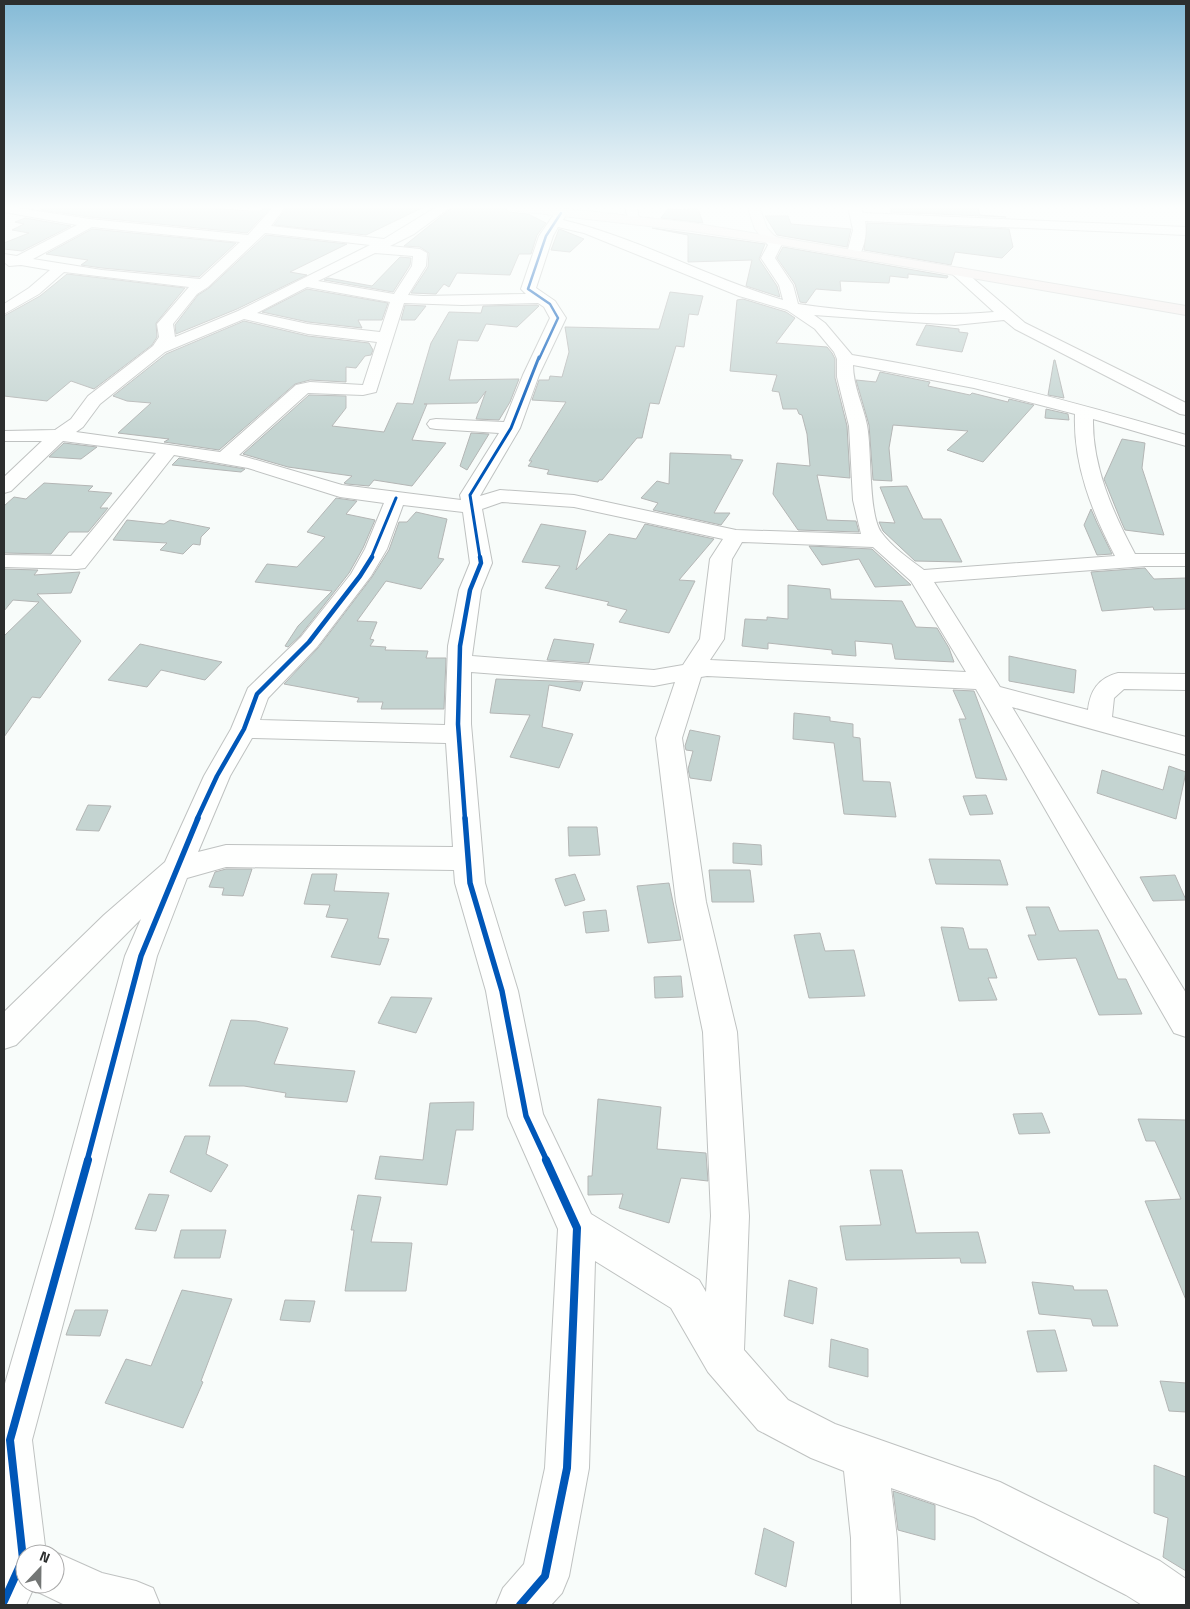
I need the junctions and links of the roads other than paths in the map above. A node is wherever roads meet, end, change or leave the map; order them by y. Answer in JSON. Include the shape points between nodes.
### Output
{"nodes":[{"id":1,"x":45,"y":281,"type":"edge"},
{"id":2,"x":174,"y":281,"type":"edge"},
{"id":3,"x":206,"y":281,"type":"edge"},
{"id":4,"x":409,"y":281,"type":"edge"},
{"id":5,"x":531,"y":281,"type":"edge"},
{"id":6,"x":715,"y":281,"type":"edge"},
{"id":7,"x":783,"y":281,"type":"edge"},
{"id":8,"x":969,"y":281,"type":"edge"},
{"id":9,"x":1018,"y":281,"type":"edge"},
{"id":10,"x":304,"y":282,"type":"joint"},
{"id":11,"x":203,"y":284,"type":"junction"},
{"id":12,"x":398,"y":298,"type":"junction"},
{"id":13,"x":541,"y":298,"type":"junction"},
{"id":14,"x":792,"y":307,"type":"junction"},
{"id":15,"x":4,"y":310,"type":"edge"},
{"id":16,"x":1186,"y":311,"type":"edge"},
{"id":17,"x":243,"y":314,"type":"junction"},
{"id":18,"x":1007,"y":315,"type":"junction"},
{"id":19,"x":387,"y":338,"type":"junction"},
{"id":20,"x":159,"y":349,"type":"junction"},
{"id":21,"x":845,"y":359,"type":"junction"},
{"id":22,"x":1084,"y":410,"type":"junction"},
{"id":23,"x":1186,"y":410,"type":"edge"},
{"id":24,"x":436,"y":424,"type":"dead end"},
{"id":25,"x":511,"y":428,"type":"junction"},
{"id":26,"x":59,"y":435,"type":"junction"},
{"id":27,"x":4,"y":436,"type":"edge"},
{"id":28,"x":1186,"y":441,"type":"edge"},
{"id":29,"x":169,"y":449,"type":"junction"},
{"id":30,"x":224,"y":458,"type":"junction"},
{"id":31,"x":4,"y":487,"type":"edge"},
{"id":32,"x":396,"y":498,"type":"junction"},
{"id":33,"x":472,"y":506,"type":"junction"},
{"id":34,"x":736,"y":536,"type":"junction"},
{"id":35,"x":879,"y":541,"type":"junction"},
{"id":36,"x":1186,"y":560,"type":"edge"},
{"id":37,"x":4,"y":561,"type":"edge"},
{"id":38,"x":1128,"y":561,"type":"junction"},
{"id":39,"x":919,"y":577,"type":"junction"},
{"id":40,"x":459,"y":663,"type":"junction"},
{"id":41,"x":691,"y":671,"type":"junction"},
{"id":42,"x":1186,"y":682,"type":"edge"},
{"id":43,"x":987,"y":687,"type":"junction"},
{"id":44,"x":1099,"y":723,"type":"junction"},
{"id":45,"x":244,"y":729,"type":"junction"},
{"id":46,"x":458,"y":734,"type":"junction"},
{"id":47,"x":1186,"y":746,"type":"edge"},
{"id":48,"x":468,"y":859,"type":"junction"},
{"id":49,"x":176,"y":869,"type":"junction"},
{"id":50,"x":1186,"y":1022,"type":"edge"},
{"id":51,"x":4,"y":1034,"type":"edge"},
{"id":52,"x":577,"y":1228,"type":"junction"},
{"id":53,"x":723,"y":1357,"type":"junction"},
{"id":54,"x":865,"y":1457,"type":"junction"},
{"id":55,"x":25,"y":1544,"type":"edge"},
{"id":56,"x":65,"y":1580,"type":"edge"},
{"id":57,"x":15,"y":1581,"type":"edge"},
{"id":58,"x":4,"y":1600,"type":"edge"},
{"id":59,"x":136,"y":1605,"type":"edge"},
{"id":60,"x":520,"y":1605,"type":"edge"},
{"id":61,"x":876,"y":1605,"type":"edge"},
{"id":62,"x":1184,"y":1605,"type":"edge"}],
"edges":[{"from":1,"to":15,"type":"street"},
{"from":2,"to":11,"type":"street"},
{"from":3,"to":11,"type":"street"},
{"from":4,"to":12,"type":"street"},
{"from":5,"to":13,"type":"street","via":[[528,289]]},
{"from":6,"to":14,"type":"street"},
{"from":7,"to":14,"type":"street"},
{"from":8,"to":18,"type":"street"},
{"from":9,"to":16,"type":"highway"},
{"from":10,"to":12,"type":"street"},
{"from":10,"to":17,"type":"street"},
{"from":11,"to":20,"type":"street","via":[[192,291],[165,324],[167,337]]},
{"from":12,"to":13,"type":"street","via":[[484,302]]},
{"from":12,"to":19,"type":"street"},
{"from":13,"to":25,"type":"street","via":[[550,304],[558,318]]},
{"from":14,"to":18,"type":"street","via":[[822,312],[955,320]]},
{"from":14,"to":21,"type":"street","via":[[820,326]]},
{"from":17,"to":19,"type":"street","via":[[308,330]]},
{"from":17,"to":20,"type":"street"},
{"from":18,"to":23,"type":"street","via":[[1020,326]]},
{"from":19,"to":30,"type":"street","via":[[370,388],[302,388]]},
{"from":20,"to":26,"type":"street","via":[[94,400],[77,423]]},
{"from":21,"to":22,"type":"street","via":[[972,382]]},
{"from":21,"to":35,"type":"street","via":[[844,377],[858,426],[863,500],[870,532]]},
{"from":22,"to":28,"type":"street"},
{"from":22,"to":38,"type":"street","via":[[1082,440],[1103,513]]},
{"from":24,"to":25,"type":"street"},
{"from":25,"to":33,"type":"street","via":[[470,495]]},
{"from":26,"to":27,"type":"street"},
{"from":26,"to":29,"type":"street"},
{"from":26,"to":31,"type":"street"},
{"from":29,"to":30,"type":"street"},
{"from":29,"to":37,"type":"street","via":[[77,563]]},
{"from":30,"to":32,"type":"street","via":[[252,463],[340,491]]},
{"from":32,"to":33,"type":"street"},
{"from":32,"to":45,"type":"street","via":[[376,549],[360,576],[309,642],[257,694]]},
{"from":33,"to":34,"type":"street","via":[[500,496],[574,501]]},
{"from":33,"to":40,"type":"street","via":[[481,563],[470,590]]},
{"from":34,"to":35,"type":"street"},
{"from":34,"to":41,"type":"street","via":[[721,559],[712,639]]},
{"from":35,"to":39,"type":"street"},
{"from":36,"to":38,"type":"street"},
{"from":38,"to":39,"type":"street"},
{"from":39,"to":43,"type":"street"},
{"from":40,"to":41,"type":"street","via":[[654,678]]},
{"from":40,"to":46,"type":"street"},
{"from":41,"to":43,"type":"street","via":[[707,668]]},
{"from":41,"to":53,"type":"street","via":[[669,738],[691,902],[720,1032],[730,1216]]},
{"from":42,"to":44,"type":"street","via":[[1118,681],[1102,695]]},
{"from":43,"to":44,"type":"street"},
{"from":43,"to":50,"type":"street"},
{"from":44,"to":47,"type":"street"},
{"from":45,"to":46,"type":"street"},
{"from":45,"to":49,"type":"street","via":[[213,785]]},
{"from":46,"to":48,"type":"street"},
{"from":48,"to":49,"type":"street","via":[[226,856]]},
{"from":48,"to":52,"type":"street","via":[[470,883],[502,991],[526,1116]]},
{"from":49,"to":51,"type":"street","via":[[115,924]]},
{"from":49,"to":55,"type":"street","via":[[141,956],[10,1440]]},
{"from":52,"to":53,"type":"street","via":[[684,1294]]},
{"from":52,"to":60,"type":"street","via":[[566,1468],[545,1576]]},
{"from":53,"to":54,"type":"street","via":[[773,1415],[826,1443]]},
{"from":54,"to":61,"type":"street","via":[[874,1538]]},
{"from":54,"to":62,"type":"street","via":[[984,1498],[1143,1578]]},
{"from":56,"to":59,"type":"street","via":[[97,1596]]},
{"from":57,"to":58,"type":"street"}]}
